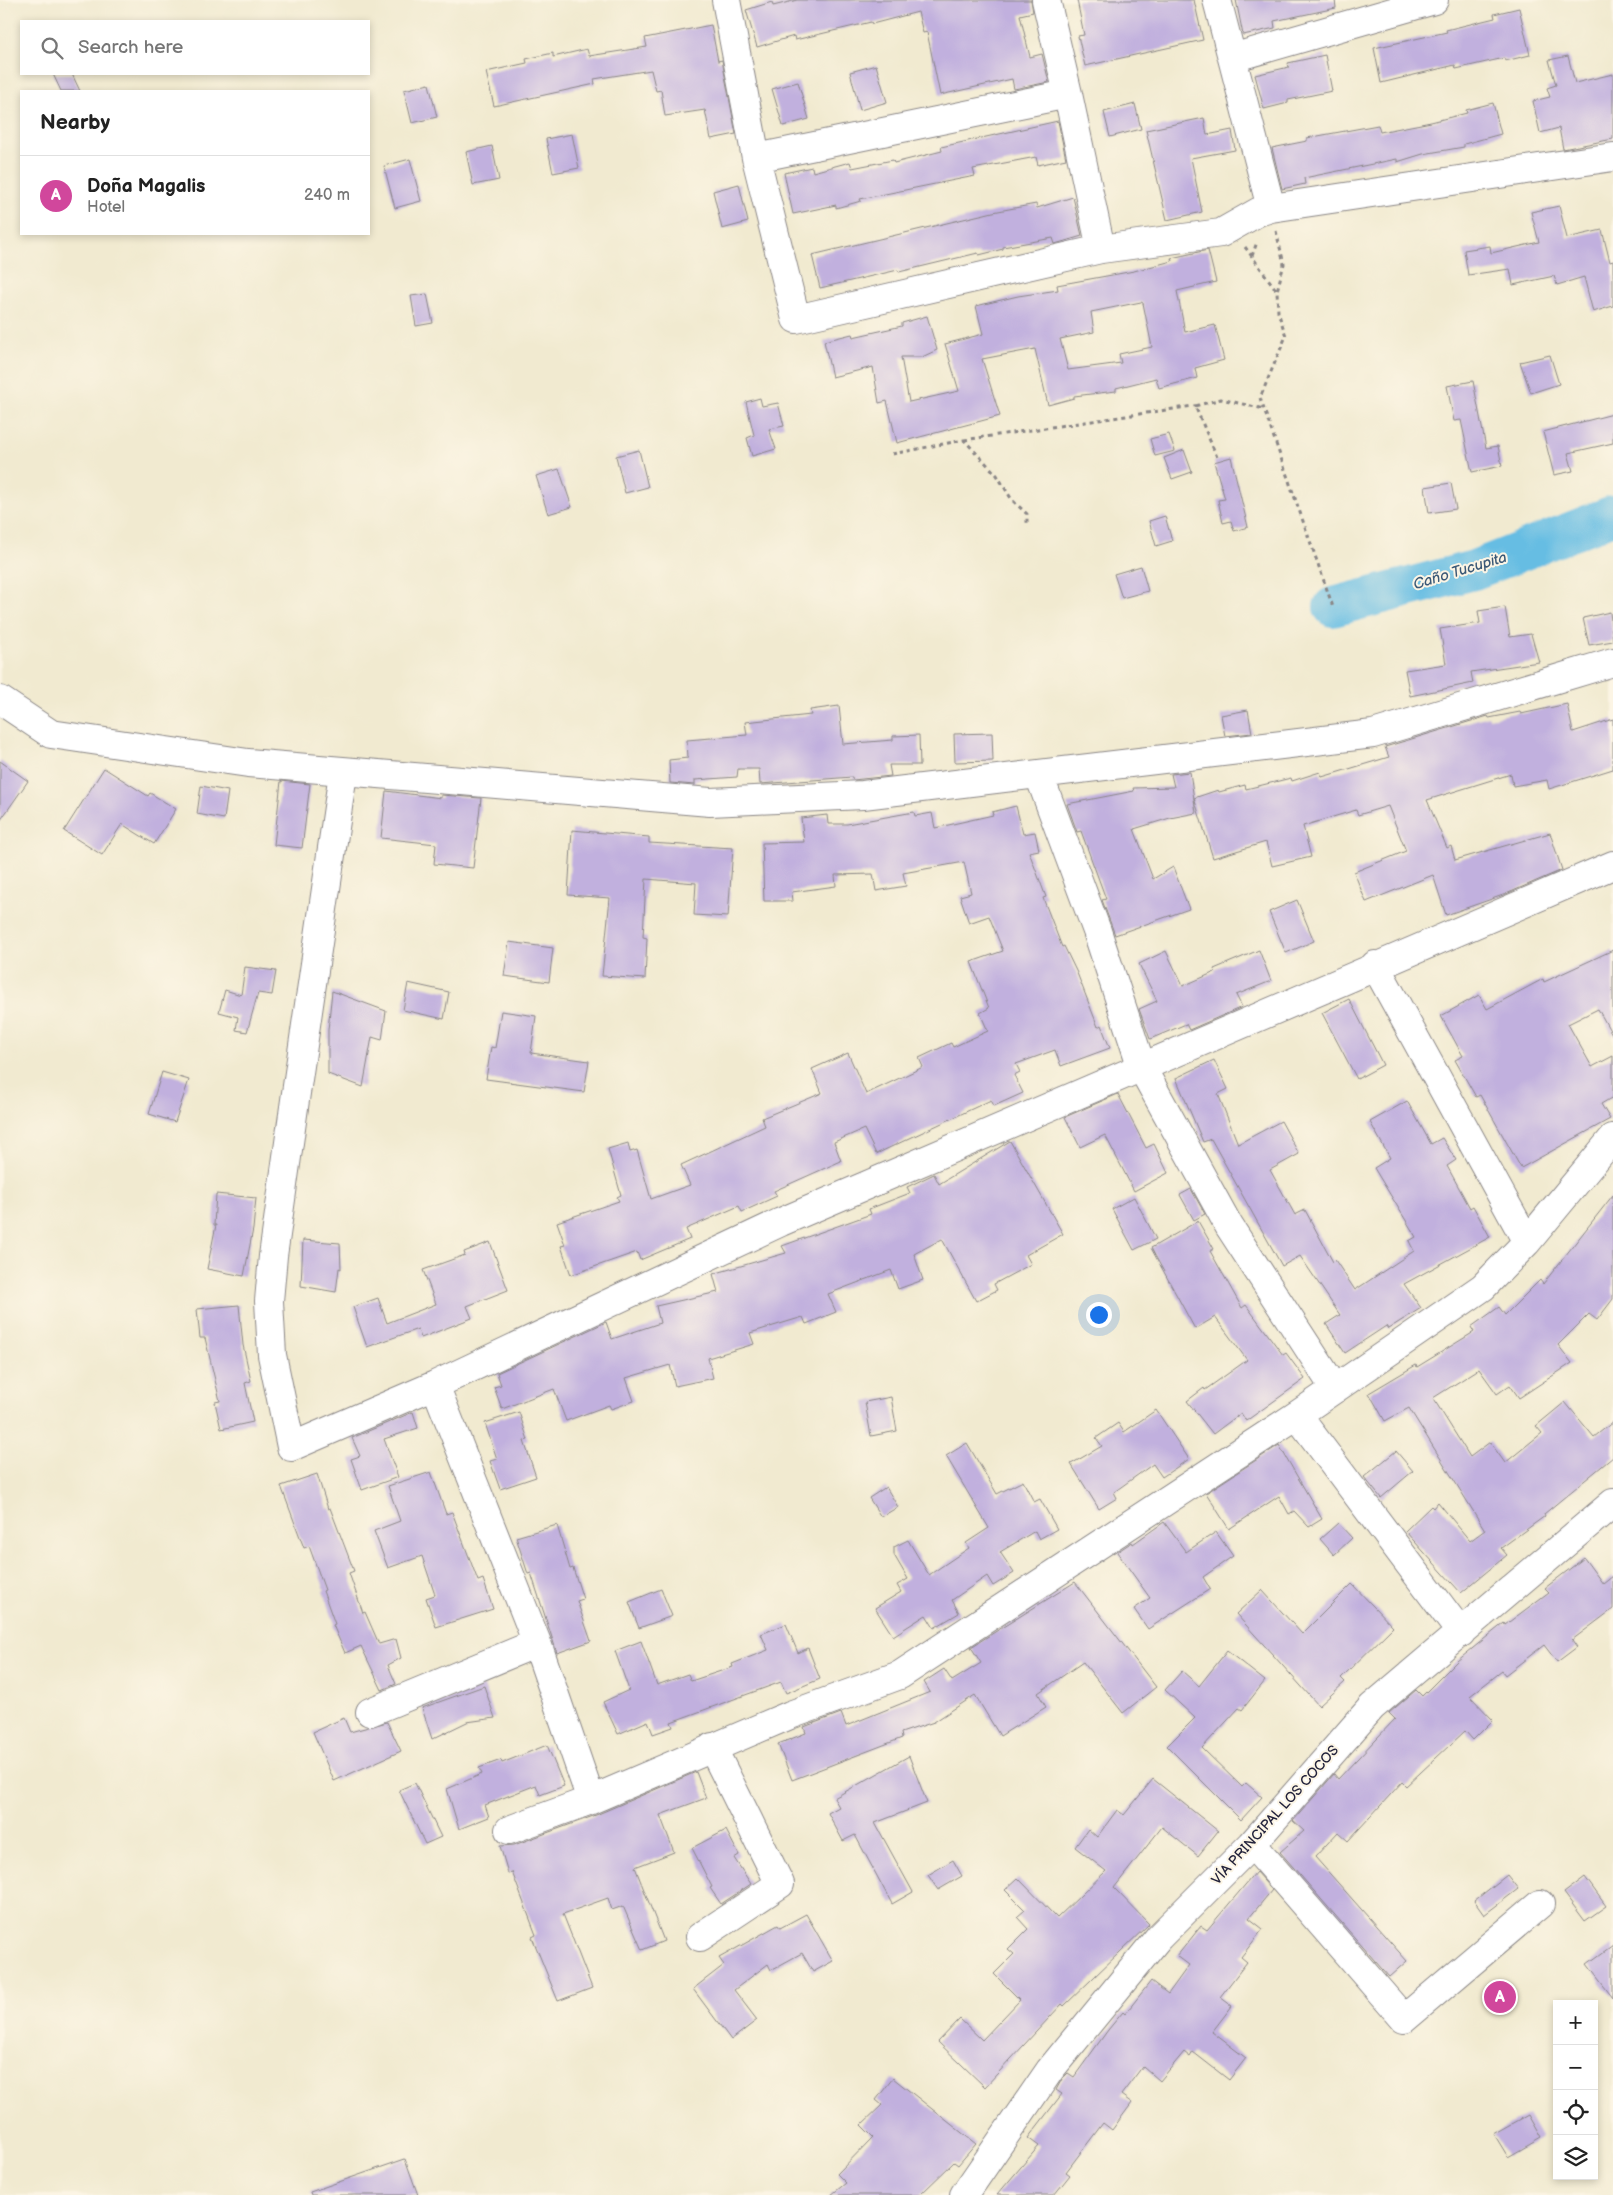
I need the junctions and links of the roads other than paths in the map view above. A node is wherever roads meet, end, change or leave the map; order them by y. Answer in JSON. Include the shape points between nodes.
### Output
{"nodes":[{"id":1,"x":726,"y":0,"type":"edge"},
{"id":2,"x":1046,"y":0,"type":"edge"},
{"id":3,"x":1217,"y":0,"type":"edge"},
{"id":4,"x":1434,"y":0,"type":"edge"},
{"id":5,"x":1232,"y":58,"type":"junction"},
{"id":6,"x":1068,"y":94,"type":"junction"},
{"id":7,"x":1613,"y":157,"type":"edge"},
{"id":8,"x":756,"y":158,"type":"junction"},
{"id":9,"x":1271,"y":208,"type":"junction"},
{"id":10,"x":1101,"y":249,"type":"junction"},
{"id":11,"x":1613,"y":662,"type":"edge"},
{"id":12,"x":0,"y":700,"type":"edge"},
{"id":13,"x":343,"y":773,"type":"junction"},
{"id":14,"x":1038,"y":775,"type":"junction"},
{"id":15,"x":1613,"y":865,"type":"edge"},
{"id":16,"x":1375,"y":965,"type":"junction"},
{"id":17,"x":1142,"y":1068,"type":"junction"},
{"id":18,"x":1613,"y":1138,"type":"edge"},
{"id":19,"x":1527,"y":1242,"type":"junction"},
{"id":20,"x":435,"y":1385,"type":"junction"},
{"id":21,"x":1335,"y":1389,"type":"junction"},
{"id":22,"x":1297,"y":1415,"type":"junction"},
{"id":23,"x":1613,"y":1503,"type":"edge"},
{"id":24,"x":1461,"y":1633,"type":"junction"},
{"id":25,"x":537,"y":1643,"type":"junction"},
{"id":26,"x":370,"y":1712,"type":"dead end"},
{"id":27,"x":712,"y":1747,"type":"junction"},
{"id":28,"x":591,"y":1800,"type":"junction"},
{"id":29,"x":509,"y":1830,"type":"dead end"},
{"id":30,"x":1252,"y":1844,"type":"junction"},
{"id":31,"x":1540,"y":1904,"type":"dead end"},
{"id":32,"x":700,"y":1937,"type":"dead end"},
{"id":33,"x":964,"y":2195,"type":"edge"}],
"edges":[{"from":1,"to":8,"type":"street"},
{"from":2,"to":6,"type":"street"},
{"from":3,"to":5,"type":"street"},
{"from":4,"to":5,"type":"street"},
{"from":5,"to":9,"type":"street"},
{"from":6,"to":8,"type":"street"},
{"from":6,"to":10,"type":"street"},
{"from":7,"to":9,"type":"street"},
{"from":8,"to":10,"type":"street","via":[[796,319]]},
{"from":9,"to":10,"type":"street","via":[[1221,233]]},
{"from":11,"to":14,"type":"street","via":[[1373,734]]},
{"from":12,"to":13,"type":"street","via":[[51,734],[248,764]]},
{"from":13,"to":14,"type":"street","via":[[710,802],[863,795]]},
{"from":13,"to":20,"type":"street","via":[[269,1301],[272,1355],[291,1447]]},
{"from":14,"to":17,"type":"street","via":[[1097,931]]},
{"from":15,"to":16,"type":"street"},
{"from":16,"to":17,"type":"street"},
{"from":16,"to":19,"type":"street"},
{"from":17,"to":20,"type":"street","via":[[781,1222]]},
{"from":17,"to":21,"type":"street","via":[[1229,1226]]},
{"from":18,"to":19,"type":"street"},
{"from":19,"to":21,"type":"street","via":[[1484,1287]]},
{"from":20,"to":25,"type":"street"},
{"from":21,"to":22,"type":"street"},
{"from":22,"to":24,"type":"street"},
{"from":22,"to":27,"type":"street","via":[[900,1675]]},
{"from":23,"to":24,"type":"street","name":"VÍA PRINCIPAL LOS COCOS"},
{"from":24,"to":30,"type":"street","name":"VÍA PRINCIPAL LOS COCOS","via":[[1372,1707]]},
{"from":25,"to":26,"type":"street"},
{"from":25,"to":28,"type":"street"},
{"from":27,"to":28,"type":"street"},
{"from":27,"to":32,"type":"street","via":[[780,1884]]},
{"from":28,"to":29,"type":"street"},
{"from":30,"to":31,"type":"street","via":[[1404,2019]]},
{"from":30,"to":33,"type":"street","name":"VÍA PRINCIPAL LOS COCOS","via":[[1146,1952],[1050,2070]]}]}
